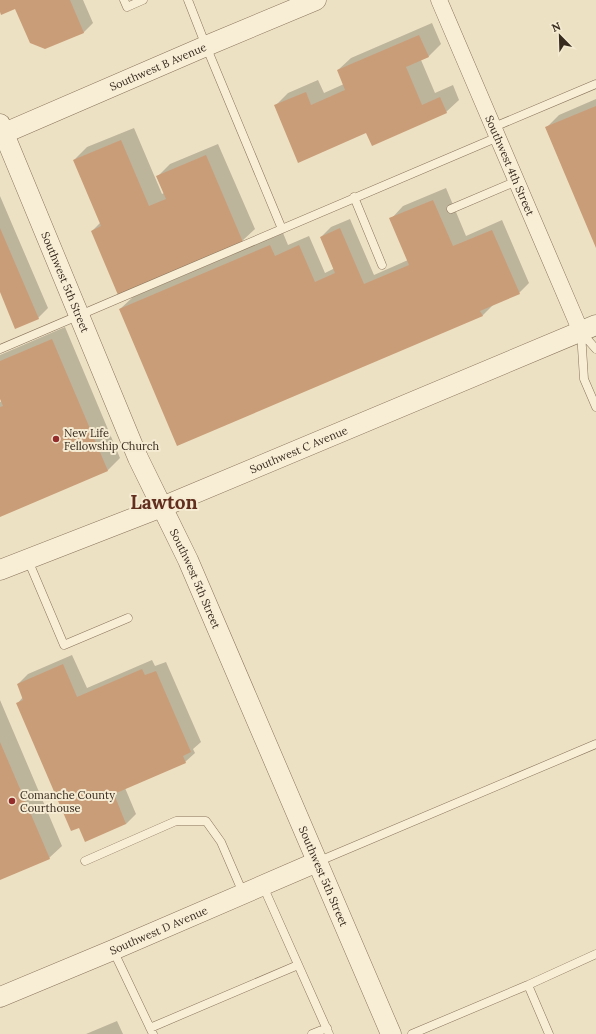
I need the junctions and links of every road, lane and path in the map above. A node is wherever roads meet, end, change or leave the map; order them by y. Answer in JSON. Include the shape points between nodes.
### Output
{"nodes":[{"id":1,"x":124,"y":0,"type":"edge"},
{"id":2,"x":143,"y":0,"type":"edge"},
{"id":3,"x":188,"y":0,"type":"edge"},
{"id":4,"x":316,"y":0,"type":"edge"},
{"id":5,"x":439,"y":0,"type":"edge"},
{"id":6,"x":206,"y":46,"type":"junction"},
{"id":7,"x":596,"y":84,"type":"edge"},
{"id":8,"x":1,"y":131,"type":"edge"},
{"id":9,"x":496,"y":132,"type":"junction"},
{"id":10,"x":517,"y":181,"type":"junction"},
{"id":11,"x":354,"y":198,"type":"junction"},
{"id":12,"x":451,"y":209,"type":"dead end"},
{"id":13,"x":282,"y":228,"type":"junction"},
{"id":14,"x":382,"y":265,"type":"dead end"},
{"id":15,"x":79,"y":315,"type":"junction"},
{"id":16,"x":589,"y":329,"type":"edge"},
{"id":17,"x":0,"y":349,"type":"edge"},
{"id":18,"x":596,"y":349,"type":"edge"},
{"id":19,"x":596,"y":407,"type":"edge"},
{"id":20,"x":162,"y":507,"type":"junction"},
{"id":21,"x":28,"y":560,"type":"junction"},
{"id":22,"x":0,"y":570,"type":"edge"},
{"id":23,"x":128,"y":618,"type":"dead end"},
{"id":24,"x":596,"y":744,"type":"edge"},
{"id":25,"x":85,"y":861,"type":"dead end"},
{"id":26,"x":317,"y":862,"type":"junction"},
{"id":27,"x":262,"y":885,"type":"junction"},
{"id":28,"x":243,"y":893,"type":"junction"},
{"id":29,"x":113,"y":950,"type":"junction"},
{"id":30,"x":596,"y":954,"type":"edge"},
{"id":31,"x":298,"y":965,"type":"junction"},
{"id":32,"x":528,"y":985,"type":"junction"},
{"id":33,"x":0,"y":997,"type":"edge"},
{"id":34,"x":152,"y":1031,"type":"edge"},
{"id":35,"x":328,"y":1031,"type":"edge"},
{"id":36,"x":312,"y":1034,"type":"edge"},
{"id":37,"x":391,"y":1034,"type":"edge"},
{"id":38,"x":412,"y":1034,"type":"edge"},
{"id":39,"x":550,"y":1034,"type":"edge"}],
"edges":[{"from":1,"to":2,"type":"lane","via":[[127,7]]},
{"from":3,"to":6,"type":"lane"},
{"from":4,"to":6,"type":"street","name":"Southwest B Avenue"},
{"from":5,"to":9,"type":"street","name":"Southwest 4th Street"},
{"from":6,"to":8,"type":"street","name":"Southwest B Avenue"},
{"from":6,"to":13,"type":"lane"},
{"from":7,"to":9,"type":"lane"},
{"from":8,"to":15,"type":"street","name":"Southwest 5th Street"},
{"from":9,"to":10,"type":"street","name":"Southwest 4th Street"},
{"from":9,"to":11,"type":"lane"},
{"from":10,"to":12,"type":"lane"},
{"from":10,"to":16,"type":"street","name":"Southwest 4th Street"},
{"from":11,"to":13,"type":"lane"},
{"from":11,"to":14,"type":"lane"},
{"from":13,"to":15,"type":"lane"},
{"from":15,"to":17,"type":"lane"},
{"from":15,"to":20,"type":"street","name":"Southwest 5th Street","via":[[138,458]]},
{"from":16,"to":18,"type":"lane","name":"Southwest 4th Street"},
{"from":16,"to":19,"type":"lane","name":"Southwest 4th Street","via":[[584,379]]},
{"from":16,"to":20,"type":"street","name":"Southwest C Avenue"},
{"from":20,"to":21,"type":"street","name":"Southwest C Avenue"},
{"from":20,"to":26,"type":"street","name":"Southwest 5th Street","via":[[191,568]]},
{"from":21,"to":22,"type":"street","name":"Southwest C Avenue"},
{"from":21,"to":23,"type":"lane","via":[[64,644]]},
{"from":24,"to":26,"type":"lane"},
{"from":25,"to":28,"type":"lane","via":[[176,821],[206,821],[221,842]]},
{"from":26,"to":27,"type":"street","name":"Southwest D Avenue"},
{"from":26,"to":37,"type":"street","name":"Southwest 5th Street"},
{"from":27,"to":28,"type":"street","name":"Southwest D Avenue"},
{"from":27,"to":31,"type":"lane"},
{"from":28,"to":29,"type":"street","name":"Southwest D Avenue"},
{"from":29,"to":33,"type":"street","name":"Southwest D Avenue"},
{"from":29,"to":34,"type":"lane"},
{"from":30,"to":32,"type":"lane"},
{"from":31,"to":34,"type":"lane"},
{"from":31,"to":35,"type":"lane"},
{"from":32,"to":38,"type":"lane"},
{"from":32,"to":39,"type":"lane"},
{"from":35,"to":36,"type":"lane"}]}
